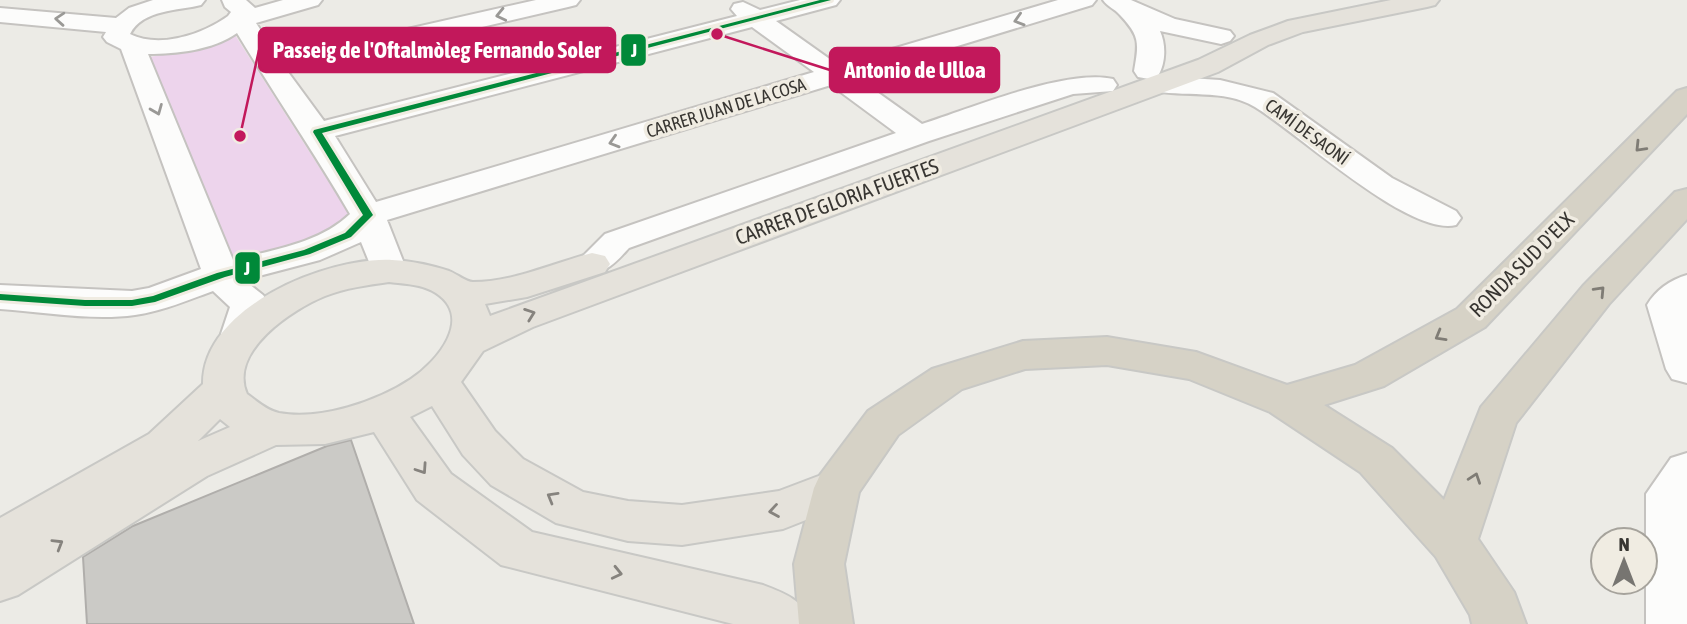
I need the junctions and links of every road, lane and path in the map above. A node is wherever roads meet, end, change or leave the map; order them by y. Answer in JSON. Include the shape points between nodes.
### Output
{"nodes":[{"id":1,"x":193,"y":0,"type":"edge"},
{"id":2,"x":310,"y":0,"type":"edge"},
{"id":3,"x":568,"y":0,"type":"edge"},
{"id":4,"x":731,"y":0,"type":"edge"},
{"id":5,"x":828,"y":0,"type":"edge"},
{"id":6,"x":1084,"y":0,"type":"edge"},
{"id":7,"x":1368,"y":0,"type":"edge"},
{"id":8,"x":1427,"y":0,"type":"edge"},
{"id":9,"x":1121,"y":2,"type":"edge"},
{"id":10,"x":236,"y":8,"type":"edge"},
{"id":11,"x":0,"y":15,"type":"edge"},
{"id":12,"x":756,"y":19,"type":"junction"},
{"id":13,"x":127,"y":36,"type":"junction"},
{"id":14,"x":1221,"y":36,"type":"junction"},
{"id":15,"x":1211,"y":64,"type":"junction"},
{"id":16,"x":271,"y":68,"type":"junction"},
{"id":17,"x":835,"y":76,"type":"junction"},
{"id":18,"x":1153,"y":77,"type":"junction"},
{"id":19,"x":1103,"y":85,"type":"junction"},
{"id":20,"x":1687,"y":97,"type":"edge"},
{"id":21,"x":1263,"y":99,"type":"junction"},
{"id":22,"x":317,"y":132,"type":"junction"},
{"id":23,"x":918,"y":135,"type":"junction"},
{"id":24,"x":1687,"y":199,"type":"edge"},
{"id":25,"x":368,"y":215,"type":"junction"},
{"id":26,"x":1444,"y":218,"type":"dead end"},
{"id":27,"x":595,"y":262,"type":"junction"},
{"id":28,"x":389,"y":271,"type":"junction"},
{"id":29,"x":222,"y":275,"type":"junction"},
{"id":30,"x":1687,"y":287,"type":"edge"},
{"id":31,"x":462,"y":295,"type":"junction"},
{"id":32,"x":0,"y":297,"type":"edge"},
{"id":33,"x":242,"y":334,"type":"junction"},
{"id":34,"x":468,"y":342,"type":"junction"},
{"id":35,"x":1687,"y":369,"type":"edge"},
{"id":36,"x":438,"y":380,"type":"junction"},
{"id":37,"x":222,"y":390,"type":"junction"},
{"id":38,"x":1285,"y":401,"type":"junction"},
{"id":39,"x":384,"y":413,"type":"junction"},
{"id":40,"x":271,"y":428,"type":"junction"},
{"id":41,"x":1687,"y":471,"type":"edge"},
{"id":42,"x":837,"y":488,"type":"junction"},
{"id":43,"x":92,"y":489,"type":"junction"},
{"id":44,"x":0,"y":524,"type":"edge"},
{"id":45,"x":1453,"y":542,"type":"junction"},
{"id":46,"x":0,"y":544,"type":"edge"},
{"id":47,"x":0,"y":579,"type":"edge"},
{"id":48,"x":1502,"y":619,"type":"edge"},
{"id":49,"x":786,"y":624,"type":"edge"},
{"id":50,"x":826,"y":624,"type":"edge"},
{"id":51,"x":1673,"y":624,"type":"edge"}],
"edges":[{"from":1,"to":13,"type":"street","via":[[148,10]]},
{"from":2,"to":10,"type":"street"},
{"from":3,"to":16,"type":"street","one_way":true},
{"from":4,"to":12,"type":"street"},
{"from":5,"to":12,"type":"street"},
{"from":6,"to":17,"type":"street","name":"CARRER JUAN DE LA COSA","one_way":true},
{"from":7,"to":14,"type":"main road","via":[[1306,10]]},
{"from":8,"to":15,"type":"main road","name":"CARRER DE GLORIA FUERTES","via":[[1297,26]]},
{"from":9,"to":14,"type":"street","via":[[1178,31]]},
{"from":9,"to":18,"type":"street","via":[[1148,28],[1153,41]]},
{"from":10,"to":13,"type":"street","via":[[221,32],[196,41],[164,46]]},
{"from":10,"to":16,"type":"street"},
{"from":13,"to":11,"type":"street","one_way":true},
{"from":12,"to":17,"type":"street"},
{"from":12,"to":22,"type":"street"},
{"from":13,"to":29,"type":"street","one_way":true},
{"from":14,"to":18,"type":"main road"},
{"from":15,"to":18,"type":"main road","name":"CARRER DE GLORIA FUERTES"},
{"from":15,"to":21,"type":"street"},
{"from":16,"to":22,"type":"street"},
{"from":17,"to":23,"type":"street"},
{"from":17,"to":25,"type":"street","name":"CARRER JUAN DE LA COSA","one_way":true},
{"from":18,"to":19,"type":"main road","name":"CARRER DE GLORIA FUERTES"},
{"from":18,"to":21,"type":"street","name":"CAMÍ DE SAONÍ"},
{"from":34,"to":18,"type":"main road","name":"CARRER DE GLORIA FUERTES","one_way":true,"via":[[519,318]]},
{"from":19,"to":23,"type":"street","name":"CARRER DE GLORIA FUERTES","via":[[1070,86]]},
{"from":19,"to":27,"type":"main road","name":"CARRER DE GLORIA FUERTES"},
{"from":20,"to":38,"type":"highway","name":"RONDA SUD D'ELX","one_way":true,"via":[[1471,318],[1369,376]]},
{"from":21,"to":26,"type":"street","name":"CAMÍ DE SAONÍ","via":[[1381,185]]},
{"from":22,"to":25,"type":"street"},
{"from":23,"to":27,"type":"street","name":"CARRER DE GLORIA FUERTES","via":[[617,241]]},
{"from":45,"to":24,"type":"highway","one_way":true,"via":[[1496,418],[1595,295]]},
{"from":25,"to":28,"type":"street"},
{"from":25,"to":29,"type":"street","via":[[348,235],[262,266]]},
{"from":27,"to":31,"type":"main road","name":"CARRER DE GLORIA FUERTES","via":[[514,289]]},
{"from":28,"to":31,"type":"main road","via":[[444,281]]},
{"from":28,"to":33,"type":"main road","via":[[349,276],[308,289],[271,309]]},
{"from":29,"to":32,"type":"street","via":[[132,303]]},
{"from":29,"to":33,"type":"street","via":[[250,304]]},
{"from":30,"to":35,"type":"street","via":[[1667,305]]},
{"from":31,"to":34,"type":"main road","via":[[471,316]]},
{"from":33,"to":37,"type":"main road","via":[[224,363]]},
{"from":34,"to":36,"type":"main road"},
{"from":36,"to":39,"type":"main road"},
{"from":42,"to":36,"type":"main road","one_way":true,"via":[[783,510],[682,525],[628,521],[573,509],[507,472],[480,443]]},
{"from":37,"to":40,"type":"main road","via":[[238,414]]},
{"from":37,"to":43,"type":"main road","via":[[165,446]]},
{"from":38,"to":42,"type":"highway","via":[[1196,366],[1107,351],[1023,355],[947,379],[883,423]]},
{"from":38,"to":45,"type":"highway","via":[[1376,460]]},
{"from":39,"to":40,"type":"main road","via":[[325,429]]},
{"from":39,"to":49,"type":"main road","one_way":true,"via":[[435,487],[519,550],[763,608]]},
{"from":47,"to":40,"type":"main road","one_way":true,"via":[[191,463]]},
{"from":41,"to":51,"type":"street","via":[[1670,494]]},
{"from":42,"to":50,"type":"highway","via":[[819,564]]},
{"from":43,"to":44,"type":"street"},
{"from":43,"to":46,"type":"main road"},
{"from":45,"to":48,"type":"highway"}]}
